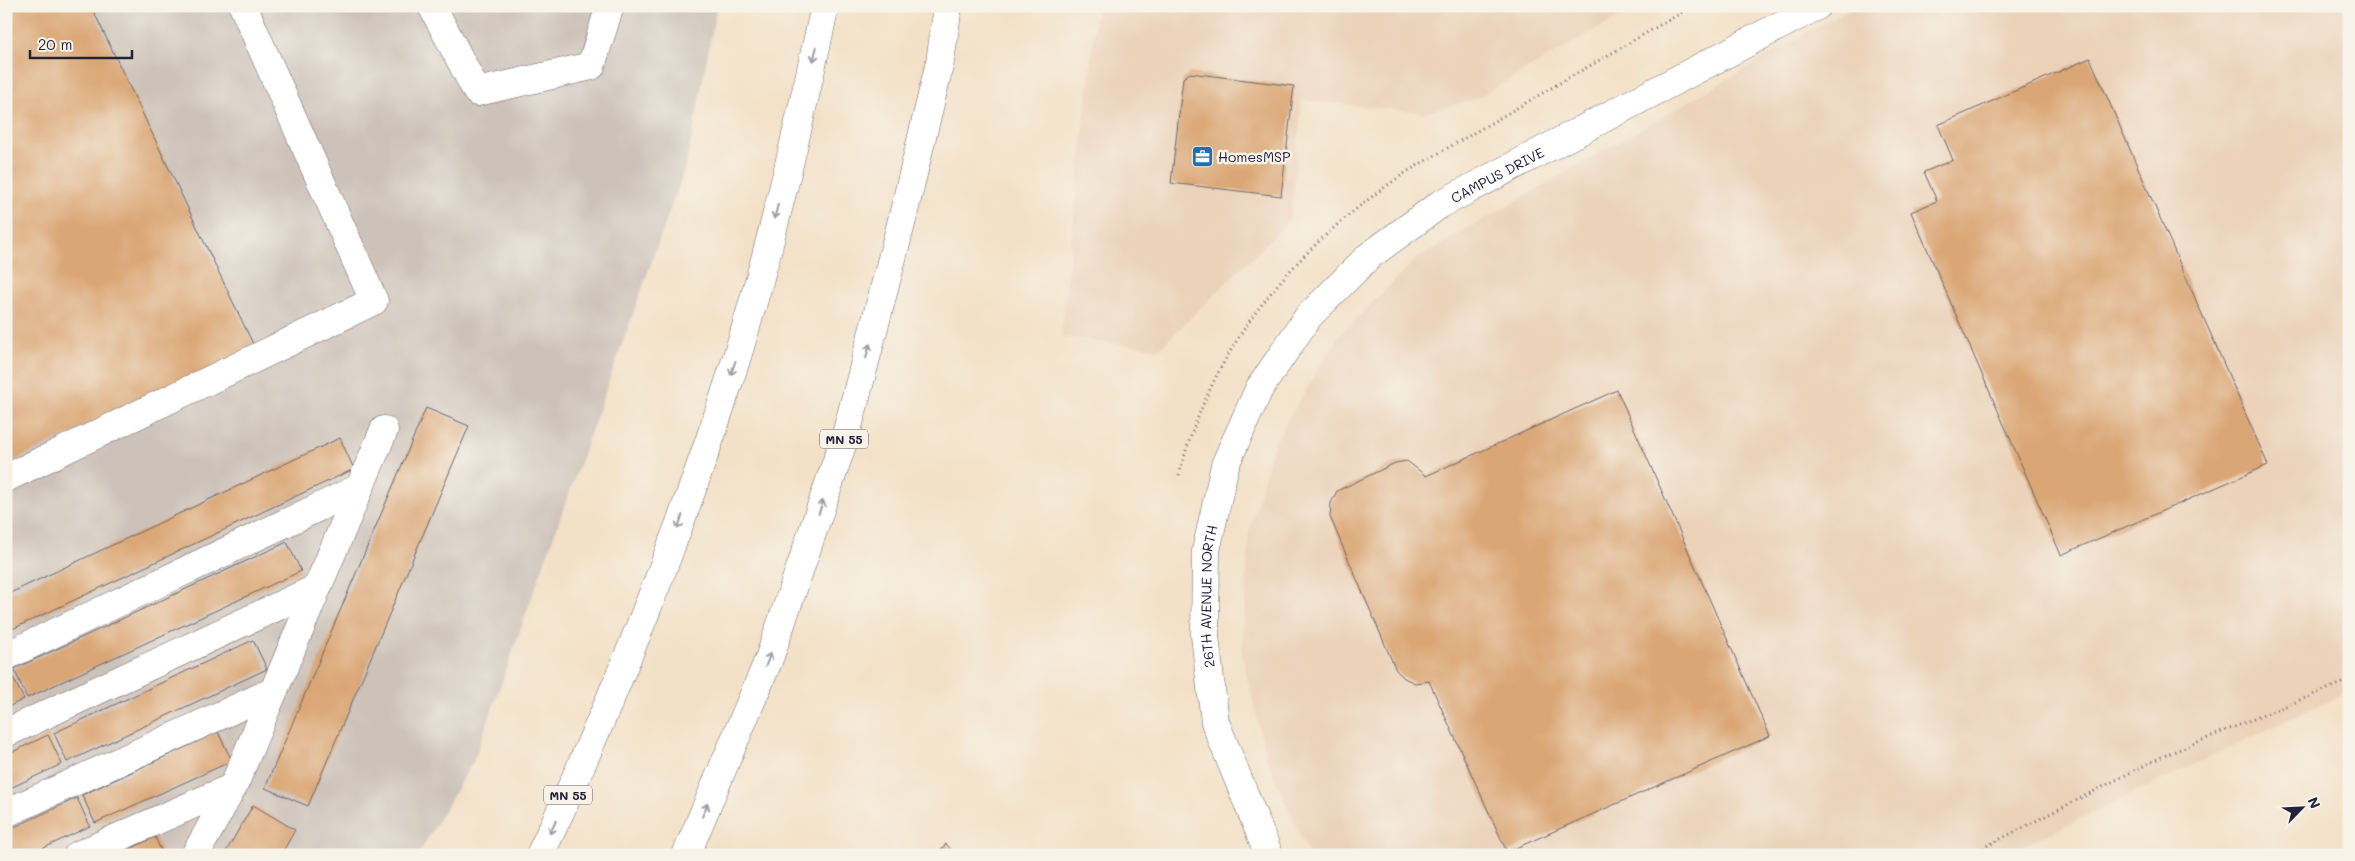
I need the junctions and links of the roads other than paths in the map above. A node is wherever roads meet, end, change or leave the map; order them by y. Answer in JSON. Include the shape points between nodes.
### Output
{"nodes":[{"id":1,"x":243,"y":6,"type":"edge"},
{"id":2,"x":432,"y":6,"type":"edge"},
{"id":3,"x":610,"y":6,"type":"edge"},
{"id":4,"x":825,"y":6,"type":"edge"},
{"id":5,"x":948,"y":6,"type":"edge"},
{"id":6,"x":1817,"y":6,"type":"edge"},
{"id":7,"x":1244,"y":422,"type":"joint"},
{"id":8,"x":384,"y":430,"type":"dead end"},
{"id":9,"x":6,"y":478,"type":"edge"},
{"id":10,"x":359,"y":488,"type":"junction"},
{"id":11,"x":317,"y":588,"type":"junction"},
{"id":12,"x":6,"y":656,"type":"edge"},
{"id":13,"x":274,"y":691,"type":"junction"},
{"id":14,"x":6,"y":733,"type":"edge"},
{"id":15,"x":233,"y":787,"type":"junction"},
{"id":16,"x":6,"y":813,"type":"edge"},
{"id":17,"x":78,"y":855,"type":"edge"},
{"id":18,"x":195,"y":855,"type":"edge"},
{"id":19,"x":540,"y":855,"type":"edge"},
{"id":20,"x":686,"y":855,"type":"edge"},
{"id":21,"x":1269,"y":855,"type":"edge"}],
"edges":[{"from":1,"to":9,"type":"main road","via":[[374,301]]},
{"from":2,"to":3,"type":"main road","via":[[477,92],[591,66]]},
{"from":4,"to":19,"type":"main road","number":"MN 55","one_way":true,"via":[[794,148],[736,359],[664,566],[581,768]]},
{"from":20,"to":5,"type":"main road","number":"MN 55","one_way":true,"via":[[769,659],[847,431],[940,62]]},
{"from":6,"to":7,"type":"main road","name":"CAMPUS DRIVE","via":[[1439,204],[1369,256],[1308,317],[1260,389]]},
{"from":7,"to":21,"type":"main road","name":"26TH AVENUE NORTH","via":[[1225,465],[1206,551],[1205,636],[1216,722]]},
{"from":8,"to":10,"type":"main road"},
{"from":10,"to":11,"type":"main road"},
{"from":10,"to":12,"type":"main road"},
{"from":11,"to":13,"type":"main road"},
{"from":11,"to":14,"type":"main road"},
{"from":13,"to":15,"type":"main road"},
{"from":13,"to":16,"type":"main road"},
{"from":15,"to":17,"type":"main road"},
{"from":15,"to":18,"type":"main road"}]}
